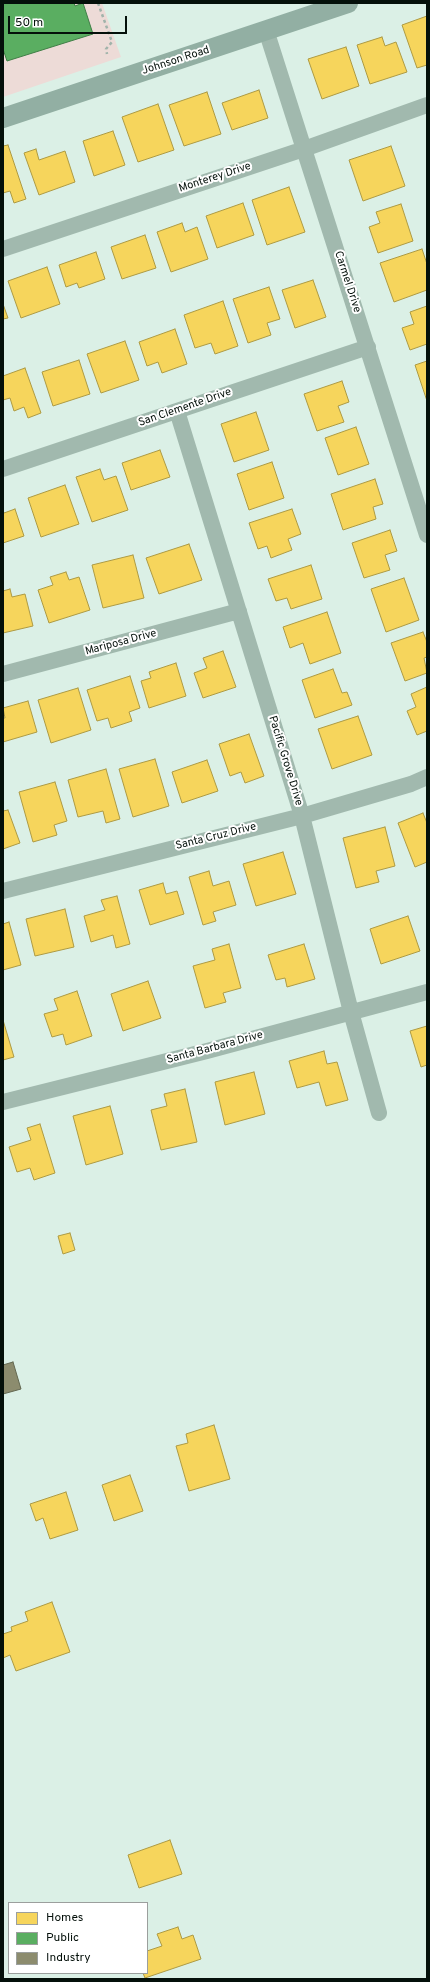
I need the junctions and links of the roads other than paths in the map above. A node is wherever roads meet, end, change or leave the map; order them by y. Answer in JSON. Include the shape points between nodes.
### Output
{"nodes":[{"id":1,"x":348,"y":3,"type":"edge"},
{"id":2,"x":266,"y":30,"type":"junction"},
{"id":3,"x":427,"y":105,"type":"edge"},
{"id":4,"x":3,"y":118,"type":"edge"},
{"id":5,"x":304,"y":149,"type":"junction"},
{"id":6,"x":3,"y":248,"type":"edge"},
{"id":7,"x":368,"y":347,"type":"junction"},
{"id":8,"x":177,"y":411,"type":"junction"},
{"id":9,"x":3,"y":469,"type":"edge"},
{"id":10,"x":427,"y":535,"type":"edge"},
{"id":11,"x":239,"y":611,"type":"junction"},
{"id":12,"x":3,"y":674,"type":"edge"},
{"id":13,"x":427,"y":776,"type":"edge"},
{"id":14,"x":302,"y":816,"type":"junction"},
{"id":15,"x":3,"y":891,"type":"edge"},
{"id":16,"x":427,"y":992,"type":"edge"},
{"id":17,"x":351,"y":1012,"type":"junction"},
{"id":18,"x":3,"y":1102,"type":"edge"},
{"id":19,"x":379,"y":1114,"type":"dead end"}],
"edges":[{"from":1,"to":2,"type":"main road","name":"Johnson Road"},
{"from":2,"to":4,"type":"main road","name":"Johnson Road"},
{"from":2,"to":5,"type":"street","name":"Carmel Drive"},
{"from":3,"to":5,"type":"street","name":"Monterey Drive"},
{"from":5,"to":6,"type":"street","name":"Monterey Drive"},
{"from":5,"to":7,"type":"street","name":"Carmel Drive"},
{"from":7,"to":8,"type":"street","name":"San Clemente Drive"},
{"from":7,"to":10,"type":"street","name":"Carmel Drive"},
{"from":8,"to":9,"type":"street","name":"San Clemente Drive"},
{"from":8,"to":11,"type":"street","name":"Pacific Grove Drive"},
{"from":11,"to":12,"type":"street","name":"Mariposa Drive"},
{"from":11,"to":14,"type":"street","name":"Pacific Grove Drive"},
{"from":13,"to":14,"type":"street","name":"Santa Cruz Drive","via":[[412,784]]},
{"from":14,"to":15,"type":"street","name":"Santa Cruz Drive"},
{"from":14,"to":17,"type":"street","name":"Pacific Grove Drive"},
{"from":16,"to":17,"type":"street","name":"Santa Barbara Drive"},
{"from":17,"to":18,"type":"street","name":"Santa Barbara Drive"},
{"from":17,"to":19,"type":"street","name":"Pacific Grove Drive"}]}
